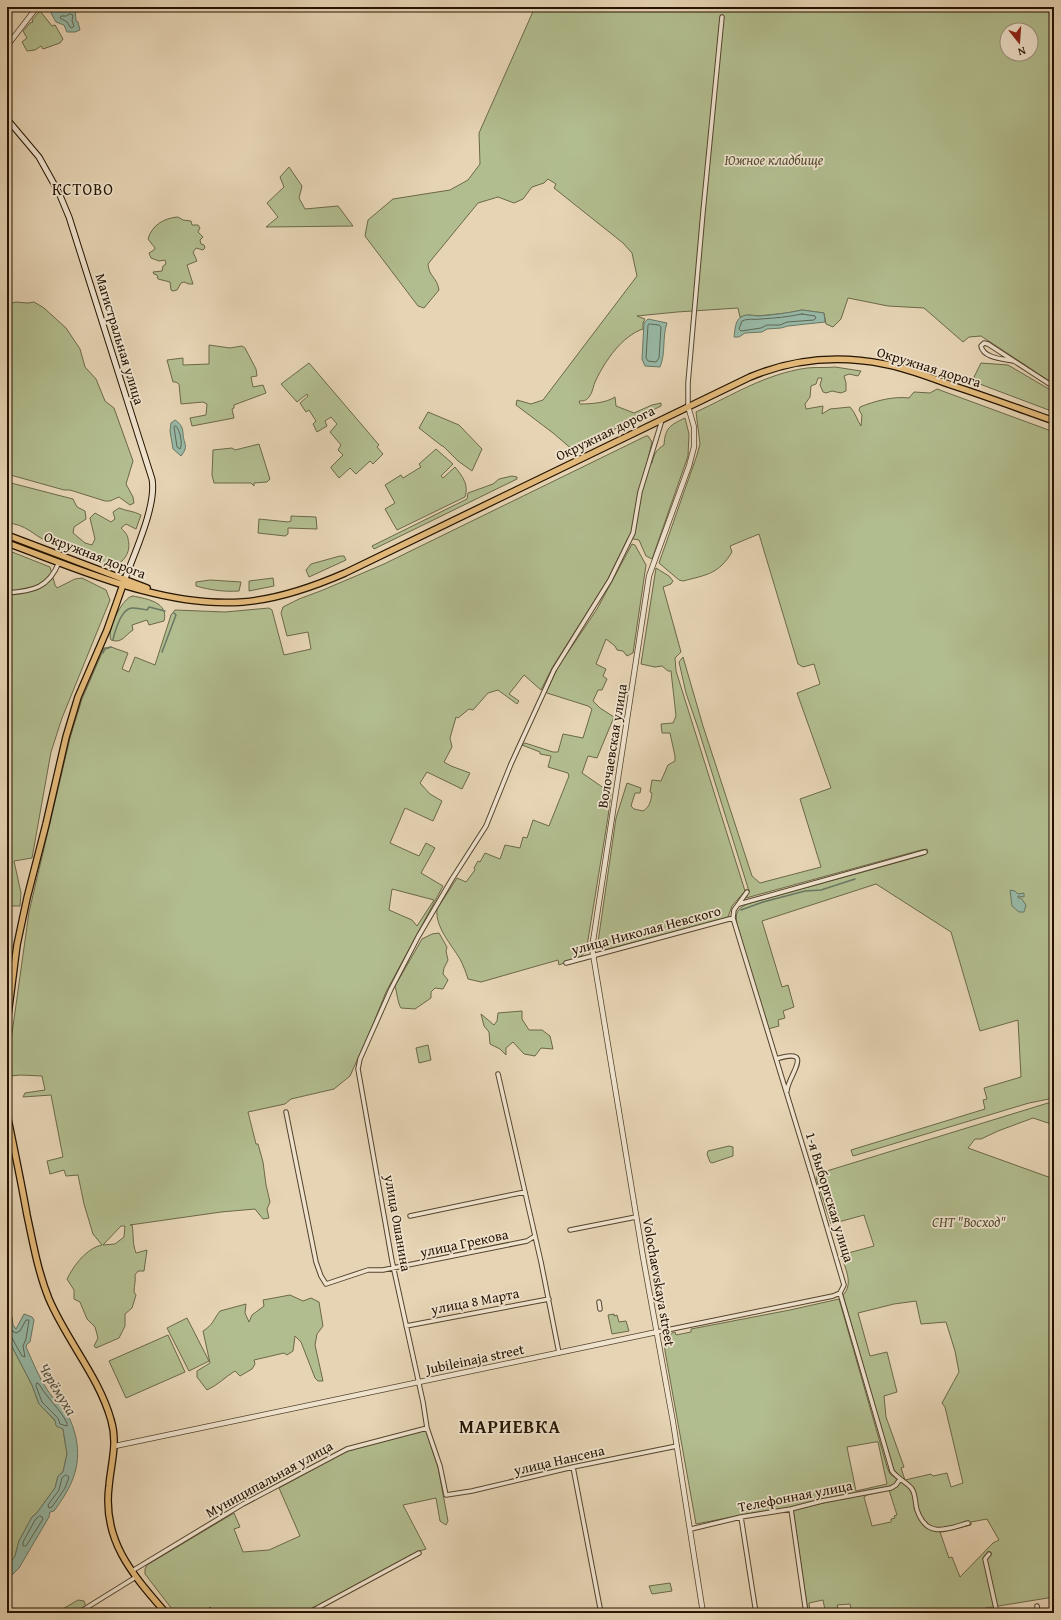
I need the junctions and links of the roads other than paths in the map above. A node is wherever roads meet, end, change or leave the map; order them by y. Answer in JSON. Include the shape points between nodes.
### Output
{"nodes":[{"id":1,"x":37,"y":7,"type":"edge"},
{"id":2,"x":722,"y":17,"type":"dead end"},
{"id":3,"x":7,"y":46,"type":"edge"},
{"id":4,"x":7,"y":119,"type":"edge"},
{"id":5,"x":1013,"y":361,"type":"junction"},
{"id":6,"x":1054,"y":387,"type":"edge"},
{"id":7,"x":688,"y":406,"type":"junction"},
{"id":8,"x":662,"y":418,"type":"junction"},
{"id":9,"x":1054,"y":421,"type":"edge"},
{"id":10,"x":7,"y":535,"type":"edge"},
{"id":11,"x":7,"y":543,"type":"edge"},
{"id":12,"x":59,"y":562,"type":"junction"},
{"id":13,"x":124,"y":582,"type":"junction"},
{"id":14,"x":7,"y":593,"type":"edge"},
{"id":15,"x":925,"y":852,"type":"dead end"},
{"id":16,"x":747,"y":892,"type":"dead end"},
{"id":17,"x":739,"y":904,"type":"junction"},
{"id":18,"x":733,"y":918,"type":"junction"},
{"id":19,"x":592,"y":955,"type":"junction"},
{"id":20,"x":566,"y":963,"type":"dead end"},
{"id":21,"x":7,"y":1023,"type":"edge"},
{"id":22,"x":776,"y":1059,"type":"junction"},
{"id":23,"x":498,"y":1074,"type":"dead end"},
{"id":24,"x":787,"y":1094,"type":"junction"},
{"id":25,"x":286,"y":1112,"type":"dead end"},
{"id":26,"x":7,"y":1114,"type":"edge"},
{"id":27,"x":525,"y":1192,"type":"junction"},
{"id":28,"x":410,"y":1216,"type":"dead end"},
{"id":29,"x":636,"y":1217,"type":"junction"},
{"id":30,"x":570,"y":1230,"type":"dead end"},
{"id":31,"x":535,"y":1236,"type":"junction"},
{"id":32,"x":394,"y":1268,"type":"junction"},
{"id":33,"x":840,"y":1292,"type":"junction"},
{"id":34,"x":549,"y":1299,"type":"junction"},
{"id":35,"x":599,"y":1302,"type":"dead end"},
{"id":36,"x":600,"y":1309,"type":"dead end"},
{"id":37,"x":406,"y":1326,"type":"junction"},
{"id":38,"x":657,"y":1332,"type":"junction"},
{"id":39,"x":559,"y":1353,"type":"junction"},
{"id":40,"x":419,"y":1382,"type":"junction"},
{"id":41,"x":427,"y":1428,"type":"junction"},
{"id":42,"x":115,"y":1446,"type":"junction"},
{"id":43,"x":677,"y":1446,"type":"junction"},
{"id":44,"x":573,"y":1467,"type":"junction"},
{"id":45,"x":900,"y":1480,"type":"junction"},
{"id":46,"x":446,"y":1495,"type":"joint"},
{"id":47,"x":791,"y":1509,"type":"junction"},
{"id":48,"x":741,"y":1517,"type":"junction"},
{"id":49,"x":968,"y":1523,"type":"dead end"},
{"id":50,"x":691,"y":1529,"type":"junction"},
{"id":51,"x":419,"y":1553,"type":"dead end"},
{"id":52,"x":989,"y":1554,"type":"dead end"},
{"id":53,"x":132,"y":1571,"type":"junction"},
{"id":54,"x":136,"y":1577,"type":"junction"},
{"id":55,"x":1037,"y":1606,"type":"dead end"},
{"id":56,"x":78,"y":1613,"type":"edge"},
{"id":57,"x":166,"y":1613,"type":"edge"},
{"id":58,"x":308,"y":1613,"type":"edge"},
{"id":59,"x":601,"y":1613,"type":"edge"},
{"id":60,"x":703,"y":1613,"type":"edge"},
{"id":61,"x":756,"y":1613,"type":"edge"},
{"id":62,"x":806,"y":1613,"type":"edge"},
{"id":63,"x":997,"y":1613,"type":"edge"},
{"id":64,"x":1038,"y":1613,"type":"edge"}],
"edges":[{"from":1,"to":3,"type":"street"},
{"from":2,"to":7,"type":"street","via":[[688,383]]},
{"from":4,"to":13,"type":"main road","name":"Магистральная улица","via":[[39,157],[69,217],[152,479],[151,506]]},
{"from":5,"to":5,"type":"street","via":[[988,344],[984,343],[981,346],[983,351],[993,357]]},
{"from":5,"to":6,"type":"street"},
{"from":7,"to":8,"type":"main road","name":"Окружная дорога"},
{"from":7,"to":9,"type":"main road","name":"Окружная дорога","via":[[750,377],[782,366],[816,360],[851,360],[885,364],[911,371]]},
{"from":7,"to":19,"type":"street","name":"Волочаевская улица","via":[[694,429],[694,447],[649,578]]},
{"from":8,"to":13,"type":"main road","name":"Окружная дорога","via":[[372,560],[313,586],[246,602],[216,602],[174,597]]},
{"from":8,"to":32,"type":"street","name":"улица Ошанина","via":[[638,499],[634,529],[627,546],[606,587],[554,670],[486,826],[418,937],[391,988],[358,1067]]},
{"from":10,"to":13,"type":"main road","name":"Окружная дорога"},
{"from":11,"to":12,"type":"main road","name":"Окружная дорога"},
{"from":12,"to":13,"type":"main road","name":"Окружная дорога"},
{"from":12,"to":14,"type":"street","via":[[56,571],[45,584],[33,590]]},
{"from":13,"to":21,"type":"main road","via":[[107,630],[78,697],[66,737],[26,898]]},
{"from":15,"to":17,"type":"street"},
{"from":16,"to":17,"type":"street"},
{"from":17,"to":18,"type":"street","via":[[733,912]]},
{"from":18,"to":19,"type":"street","name":"улица Николая Невского"},
{"from":18,"to":22,"type":"street","name":"1-я Выборгская улица"},
{"from":19,"to":20,"type":"street","name":"улица Николая Невского"},
{"from":19,"to":29,"type":"street","name":"Volochaevskaya street"},
{"from":22,"to":24,"type":"street","name":"1-я Выборгская улица"},
{"from":22,"to":24,"type":"street","via":[[791,1056],[797,1061],[798,1066],[787,1088]]},
{"from":23,"to":27,"type":"street"},
{"from":24,"to":33,"type":"street","name":"1-я Выборгская улица","via":[[843,1277],[844,1285]]},
{"from":25,"to":32,"type":"street","name":"улица Грекова","via":[[316,1262],[326,1284],[368,1270]]},
{"from":26,"to":42,"type":"main road","via":[[36,1256],[46,1289],[58,1320],[107,1406]]},
{"from":27,"to":28,"type":"street"},
{"from":27,"to":31,"type":"street"},
{"from":29,"to":30,"type":"street"},
{"from":29,"to":38,"type":"street","name":"Volochaevskaya street"},
{"from":31,"to":32,"type":"street","name":"улица Грекова","via":[[527,1241]]},
{"from":31,"to":34,"type":"street"},
{"from":32,"to":37,"type":"street","name":"улица Ошанина"},
{"from":33,"to":38,"type":"street","name":"Jubileinaja street","via":[[833,1296]]},
{"from":33,"to":45,"type":"street","name":"1-я Выборгская улица","via":[[889,1464]]},
{"from":34,"to":37,"type":"street","name":"улица 8 Марта"},
{"from":34,"to":39,"type":"street"},
{"from":35,"to":36,"type":"street"},
{"from":37,"to":40,"type":"street","name":"улица Ошанина"},
{"from":38,"to":39,"type":"street","name":"Jubileinaja street"},
{"from":38,"to":43,"type":"street","name":"Volochaevskaya street"},
{"from":39,"to":40,"type":"street","name":"Jubileinaja street"},
{"from":40,"to":41,"type":"street","name":"улица Ошанина"},
{"from":40,"to":42,"type":"street","name":"Jubileinaja street"},
{"from":41,"to":46,"type":"street","name":"улица Ошанина","via":[[440,1466]]},
{"from":41,"to":53,"type":"street","name":"Муниципальная улица","via":[[346,1449],[243,1504]]},
{"from":42,"to":53,"type":"main road","via":[[108,1490],[110,1527],[116,1544]]},
{"from":43,"to":44,"type":"street","name":"улица Нансена"},
{"from":43,"to":50,"type":"street","name":"Volochaevskaya street"},
{"from":44,"to":46,"type":"street","name":"улица Нансена","via":[[479,1490]]},
{"from":44,"to":59,"type":"street"},
{"from":45,"to":47,"type":"street","name":"Телефонная улица","via":[[891,1488]]},
{"from":45,"to":49,"type":"street","name":"1-я Выборгская улица","via":[[912,1488],[919,1515],[932,1529],[940,1530]]},
{"from":47,"to":48,"type":"street","name":"Телефонная улица"},
{"from":47,"to":62,"type":"street"},
{"from":48,"to":50,"type":"street","name":"Телефонная улица"},
{"from":48,"to":61,"type":"street"},
{"from":50,"to":60,"type":"street","name":"Volochaevskaya street"},
{"from":51,"to":58,"type":"street"},
{"from":52,"to":63,"type":"street","via":[[985,1559]]},
{"from":53,"to":54,"type":"main road"},
{"from":54,"to":56,"type":"street"},
{"from":54,"to":57,"type":"main road"},
{"from":55,"to":64,"type":"street"}]}
